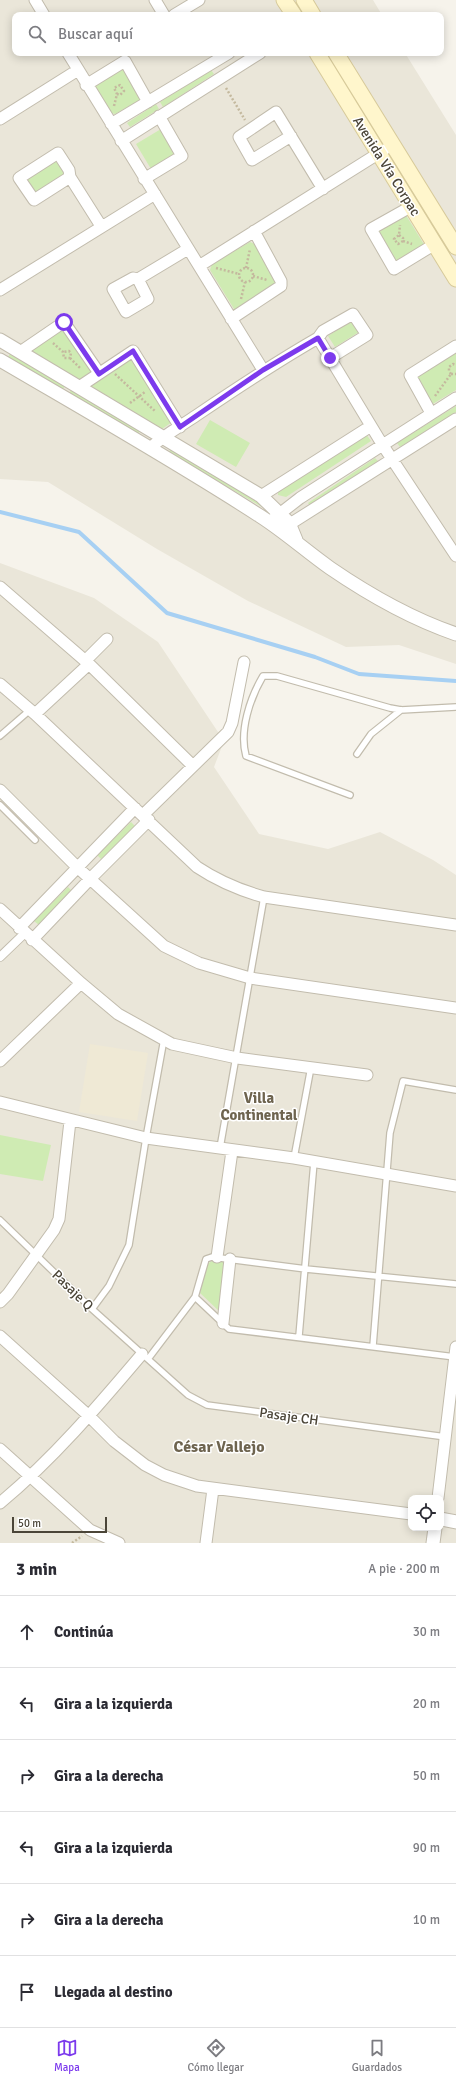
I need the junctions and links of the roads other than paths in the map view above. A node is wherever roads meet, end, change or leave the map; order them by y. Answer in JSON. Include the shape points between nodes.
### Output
{"nodes":[{"id":1,"x":35,"y":0,"type":"edge"},
{"id":2,"x":155,"y":0,"type":"edge"},
{"id":3,"x":199,"y":0,"type":"edge"},
{"id":4,"x":284,"y":0,"type":"edge"},
{"id":5,"x":308,"y":7,"type":"edge"},
{"id":6,"x":42,"y":12,"type":"edge"},
{"id":7,"x":162,"y":12,"type":"edge"},
{"id":8,"x":179,"y":12,"type":"edge"},
{"id":9,"x":291,"y":12,"type":"edge"},
{"id":10,"x":299,"y":12,"type":"edge"},
{"id":11,"x":70,"y":56,"type":"edge"},
{"id":12,"x":223,"y":56,"type":"edge"},
{"id":13,"x":255,"y":56,"type":"edge"},
{"id":14,"x":319,"y":56,"type":"edge"},
{"id":15,"x":338,"y":56,"type":"edge"},
{"id":16,"x":78,"y":70,"type":"junction"},
{"id":17,"x":86,"y":85,"type":"junction"},
{"id":18,"x":148,"y":102,"type":"junction"},
{"id":19,"x":159,"y":116,"type":"junction"},
{"id":20,"x":0,"y":119,"type":"edge"},
{"id":21,"x":111,"y":124,"type":"junction"},
{"id":22,"x":291,"y":136,"type":"junction"},
{"id":23,"x":121,"y":141,"type":"junction"},
{"id":24,"x":394,"y":145,"type":"junction"},
{"id":25,"x":379,"y":153,"type":"junction"},
{"id":26,"x":70,"y":177,"type":"junction"},
{"id":27,"x":144,"y":179,"type":"junction"},
{"id":28,"x":323,"y":189,"type":"junction"},
{"id":29,"x":155,"y":194,"type":"junction"},
{"id":30,"x":412,"y":206,"type":"junction"},
{"id":31,"x":101,"y":226,"type":"junction"},
{"id":32,"x":254,"y":231,"type":"junction"},
{"id":33,"x":435,"y":244,"type":"junction"},
{"id":34,"x":456,"y":247,"type":"edge"},
{"id":35,"x":188,"y":249,"type":"junction"},
{"id":36,"x":199,"y":266,"type":"junction"},
{"id":37,"x":138,"y":279,"type":"dead end"},
{"id":38,"x":456,"y":279,"type":"edge"},
{"id":39,"x":0,"y":290,"type":"edge"},
{"id":40,"x":231,"y":319,"type":"junction"},
{"id":41,"x":318,"y":338,"type":"junction"},
{"id":42,"x":0,"y":340,"type":"edge"},
{"id":43,"x":456,"y":346,"type":"edge"},
{"id":44,"x":20,"y":352,"type":"junction"},
{"id":45,"x":330,"y":358,"type":"junction"},
{"id":46,"x":0,"y":360,"type":"edge"},
{"id":47,"x":263,"y":370,"type":"junction"},
{"id":48,"x":99,"y":374,"type":"junction"},
{"id":49,"x":79,"y":387,"type":"junction"},
{"id":50,"x":456,"y":398,"type":"edge"},
{"id":51,"x":431,"y":408,"type":"junction"},
{"id":52,"x":456,"y":419,"type":"edge"},
{"id":53,"x":371,"y":426,"type":"junction"},
{"id":54,"x":180,"y":427,"type":"junction"},
{"id":55,"x":163,"y":437,"type":"junction"},
{"id":56,"x":382,"y":444,"type":"junction"},
{"id":57,"x":150,"y":448,"type":"junction"},
{"id":58,"x":392,"y":459,"type":"junction"},
{"id":59,"x":261,"y":496,"type":"junction"},
{"id":60,"x":279,"y":513,"type":"junction"},
{"id":61,"x":280,"y":526,"type":"junction"},
{"id":62,"x":456,"y":556,"type":"edge"},
{"id":63,"x":0,"y":587,"type":"edge"},
{"id":64,"x":456,"y":634,"type":"edge"},
{"id":65,"x":107,"y":639,"type":"dead end"},
{"id":66,"x":87,"y":662,"type":"junction"},
{"id":67,"x":244,"y":662,"type":"dead end"},
{"id":68,"x":0,"y":684,"type":"edge"},
{"id":69,"x":456,"y":708,"type":"edge"},
{"id":70,"x":401,"y":710,"type":"junction"},
{"id":71,"x":32,"y":712,"type":"junction"},
{"id":72,"x":0,"y":736,"type":"edge"},
{"id":73,"x":357,"y":754,"type":"dead end"},
{"id":74,"x":193,"y":766,"type":"junction"},
{"id":75,"x":0,"y":790,"type":"edge"},
{"id":76,"x":350,"y":795,"type":"dead end"},
{"id":77,"x":0,"y":805,"type":"edge"},
{"id":78,"x":142,"y":814,"type":"junction"},
{"id":79,"x":35,"y":840,"type":"dead end"},
{"id":80,"x":77,"y":867,"type":"junction"},
{"id":81,"x":90,"y":879,"type":"junction"},
{"id":82,"x":264,"y":896,"type":"junction"},
{"id":83,"x":0,"y":909,"type":"edge"},
{"id":84,"x":456,"y":925,"type":"edge"},
{"id":85,"x":26,"y":934,"type":"junction"},
{"id":86,"x":0,"y":957,"type":"edge"},
{"id":87,"x":250,"y":978,"type":"junction"},
{"id":88,"x":81,"y":983,"type":"junction"},
{"id":89,"x":456,"y":1008,"type":"edge"},
{"id":90,"x":164,"y":1039,"type":"junction"},
{"id":91,"x":237,"y":1058,"type":"junction"},
{"id":92,"x":0,"y":1061,"type":"edge"},
{"id":93,"x":311,"y":1067,"type":"junction"},
{"id":94,"x":367,"y":1075,"type":"dead end"},
{"id":95,"x":456,"y":1090,"type":"edge"},
{"id":96,"x":0,"y":1102,"type":"edge"},
{"id":97,"x":70,"y":1121,"type":"junction"},
{"id":98,"x":146,"y":1138,"type":"junction"},
{"id":99,"x":220,"y":1149,"type":"junction"},
{"id":100,"x":232,"y":1151,"type":"junction"},
{"id":101,"x":294,"y":1158,"type":"junction"},
{"id":102,"x":314,"y":1162,"type":"junction"},
{"id":103,"x":387,"y":1174,"type":"junction"},
{"id":104,"x":456,"y":1186,"type":"edge"},
{"id":105,"x":0,"y":1220,"type":"edge"},
{"id":106,"x":36,"y":1254,"type":"junction"},
{"id":107,"x":217,"y":1257,"type":"junction"},
{"id":108,"x":230,"y":1259,"type":"junction"},
{"id":109,"x":306,"y":1269,"type":"junction"},
{"id":110,"x":378,"y":1275,"type":"junction"},
{"id":111,"x":456,"y":1284,"type":"edge"},
{"id":112,"x":195,"y":1297,"type":"junction"},
{"id":113,"x":0,"y":1302,"type":"edge"},
{"id":114,"x":92,"y":1309,"type":"junction"},
{"id":115,"x":223,"y":1323,"type":"junction"},
{"id":116,"x":0,"y":1336,"type":"edge"},
{"id":117,"x":298,"y":1336,"type":"junction"},
{"id":118,"x":373,"y":1346,"type":"junction"},
{"id":119,"x":456,"y":1352,"type":"edge"},
{"id":120,"x":145,"y":1357,"type":"junction"},
{"id":121,"x":89,"y":1416,"type":"junction"},
{"id":122,"x":449,"y":1431,"type":"edge"},
{"id":123,"x":0,"y":1449,"type":"edge"},
{"id":124,"x":31,"y":1478,"type":"junction"},
{"id":125,"x":213,"y":1489,"type":"junction"},
{"id":126,"x":438,"y":1495,"type":"edge"},
{"id":127,"x":0,"y":1503,"type":"edge"},
{"id":128,"x":408,"y":1514,"type":"edge"},
{"id":129,"x":444,"y":1520,"type":"edge"},
{"id":130,"x":456,"y":1522,"type":"edge"},
{"id":131,"x":435,"y":1531,"type":"edge"},
{"id":132,"x":119,"y":1543,"type":"edge"},
{"id":133,"x":206,"y":1543,"type":"edge"},
{"id":134,"x":433,"y":1543,"type":"edge"}],
"edges":[{"from":1,"to":6,"type":"street"},
{"from":2,"to":7,"type":"street"},
{"from":3,"to":8,"type":"street"},
{"from":4,"to":9,"type":"main road"},
{"from":5,"to":10,"type":"street"},
{"from":11,"to":16,"type":"street"},
{"from":12,"to":18,"type":"street"},
{"from":13,"to":19,"type":"street"},
{"from":14,"to":25,"type":"main road","name":"Avenida Vía Corpac"},
{"from":15,"to":24,"type":"main road","name":"Avenida Vía Corpac"},
{"from":16,"to":17,"type":"street"},
{"from":16,"to":20,"type":"street"},
{"from":17,"to":18,"type":"street","via":[[125,61]]},
{"from":17,"to":21,"type":"street"},
{"from":18,"to":21,"type":"street"},
{"from":19,"to":23,"type":"street"},
{"from":19,"to":27,"type":"street","via":[[182,156]]},
{"from":21,"to":23,"type":"street"},
{"from":22,"to":22,"type":"street","via":[[276,112],[239,137],[252,160]]},
{"from":22,"to":28,"type":"street"},
{"from":23,"to":27,"type":"street"},
{"from":24,"to":25,"type":"street"},
{"from":24,"to":34,"type":"main road","name":"Avenida Vía Corpac"},
{"from":25,"to":28,"type":"street"},
{"from":25,"to":30,"type":"main road","name":"Avenida Vía Corpac"},
{"from":26,"to":26,"type":"street","via":[[69,170],[58,153],[20,178],[34,200]]},
{"from":26,"to":31,"type":"street"},
{"from":27,"to":29,"type":"street"},
{"from":28,"to":32,"type":"street"},
{"from":29,"to":31,"type":"street"},
{"from":29,"to":35,"type":"street"},
{"from":30,"to":33,"type":"main road","name":"Avenida Vía Corpac"},
{"from":30,"to":33,"type":"street","via":[[371,229],[394,269]]},
{"from":31,"to":39,"type":"street"},
{"from":32,"to":36,"type":"street"},
{"from":32,"to":40,"type":"street","via":[[282,286]]},
{"from":33,"to":38,"type":"main road","name":"Avenida Vía Corpac"},
{"from":35,"to":36,"type":"street"},
{"from":35,"to":37,"type":"street"},
{"from":36,"to":40,"type":"street"},
{"from":40,"to":47,"type":"street"},
{"from":41,"to":45,"type":"street"},
{"from":41,"to":45,"type":"street","via":[[323,331],[353,314],[366,335]]},
{"from":41,"to":47,"type":"street"},
{"from":42,"to":44,"type":"street"},
{"from":43,"to":51,"type":"street","via":[[410,375]]},
{"from":44,"to":48,"type":"street","via":[[64,322]]},
{"from":44,"to":49,"type":"street"},
{"from":45,"to":53,"type":"street"},
{"from":46,"to":57,"type":"street"},
{"from":47,"to":54,"type":"street"},
{"from":48,"to":49,"type":"street"},
{"from":48,"to":54,"type":"street","via":[[133,351]]},
{"from":49,"to":55,"type":"street"},
{"from":50,"to":51,"type":"street"},
{"from":51,"to":56,"type":"street"},
{"from":52,"to":58,"type":"street"},
{"from":53,"to":56,"type":"street"},
{"from":53,"to":59,"type":"street"},
{"from":54,"to":55,"type":"street"},
{"from":55,"to":57,"type":"street"},
{"from":55,"to":59,"type":"street"},
{"from":56,"to":58,"type":"street"},
{"from":56,"to":60,"type":"street"},
{"from":57,"to":61,"type":"street"},
{"from":58,"to":61,"type":"street","via":[[310,513]]},
{"from":58,"to":62,"type":"street"},
{"from":59,"to":60,"type":"street"},
{"from":60,"to":61,"type":"street"},
{"from":61,"to":64,"type":"street","via":[[330,568],[376,596]]},
{"from":63,"to":66,"type":"street"},
{"from":65,"to":66,"type":"street"},
{"from":66,"to":71,"type":"street"},
{"from":66,"to":74,"type":"street"},
{"from":67,"to":74,"type":"street","via":[[228,732]]},
{"from":68,"to":71,"type":"street"},
{"from":69,"to":70,"type":"lane"},
{"from":70,"to":73,"type":"lane","via":[[371,734]]},
{"from":70,"to":76,"type":"lane","via":[[277,676],[263,676],[247,715],[243,746],[246,756]]},
{"from":71,"to":72,"type":"lane"},
{"from":71,"to":78,"type":"street"},
{"from":74,"to":78,"type":"street"},
{"from":75,"to":80,"type":"street"},
{"from":77,"to":79,"type":"lane"},
{"from":78,"to":80,"type":"street"},
{"from":78,"to":81,"type":"street"},
{"from":78,"to":82,"type":"street","via":[[197,867],[242,891]]},
{"from":80,"to":81,"type":"street"},
{"from":80,"to":85,"type":"street"},
{"from":81,"to":85,"type":"street"},
{"from":81,"to":87,"type":"street","via":[[164,946],[199,963]]},
{"from":82,"to":84,"type":"street"},
{"from":82,"to":87,"type":"lane"},
{"from":83,"to":85,"type":"street"},
{"from":85,"to":86,"type":"street"},
{"from":85,"to":88,"type":"street"},
{"from":87,"to":89,"type":"street"},
{"from":87,"to":91,"type":"lane"},
{"from":88,"to":90,"type":"street","via":[[118,1014]]},
{"from":88,"to":92,"type":"street"},
{"from":90,"to":91,"type":"street","via":[[197,1051]]},
{"from":90,"to":98,"type":"lane"},
{"from":91,"to":93,"type":"street"},
{"from":91,"to":99,"type":"lane"},
{"from":93,"to":94,"type":"street"},
{"from":93,"to":101,"type":"lane"},
{"from":95,"to":103,"type":"lane","via":[[403,1081],[390,1133]]},
{"from":96,"to":97,"type":"street"},
{"from":97,"to":98,"type":"street"},
{"from":97,"to":106,"type":"street","via":[[58,1219],[54,1230]]},
{"from":98,"to":99,"type":"street"},
{"from":98,"to":114,"type":"lane","via":[[129,1245],[109,1286]]},
{"from":99,"to":100,"type":"street"},
{"from":100,"to":101,"type":"street"},
{"from":100,"to":107,"type":"street"},
{"from":101,"to":102,"type":"street"},
{"from":102,"to":103,"type":"street"},
{"from":102,"to":109,"type":"lane"},
{"from":103,"to":104,"type":"street"},
{"from":103,"to":110,"type":"lane"},
{"from":105,"to":106,"type":"lane","name":"Pasaje Q"},
{"from":106,"to":113,"type":"street"},
{"from":106,"to":114,"type":"lane","name":"Pasaje Q"},
{"from":107,"to":108,"type":"lane"},
{"from":107,"to":112,"type":"lane","via":[[206,1259]]},
{"from":108,"to":109,"type":"lane"},
{"from":108,"to":115,"type":"street"},
{"from":109,"to":110,"type":"lane"},
{"from":109,"to":117,"type":"lane"},
{"from":110,"to":111,"type":"lane"},
{"from":110,"to":118,"type":"lane"},
{"from":112,"to":115,"type":"lane"},
{"from":112,"to":120,"type":"lane"},
{"from":114,"to":120,"type":"lane","name":"Pasaje Q"},
{"from":115,"to":117,"type":"lane","via":[[229,1329]]},
{"from":116,"to":121,"type":"street"},
{"from":117,"to":118,"type":"lane"},
{"from":118,"to":119,"type":"lane"},
{"from":119,"to":122,"type":"street"},
{"from":120,"to":121,"type":"street"},
{"from":120,"to":122,"type":"lane","name":"Pasaje CH","via":[[188,1395],[207,1405]]},
{"from":121,"to":124,"type":"street"},
{"from":121,"to":125,"type":"street","via":[[114,1441],[154,1470],[178,1482]]},
{"from":122,"to":126,"type":"street"},
{"from":123,"to":124,"type":"street"},
{"from":124,"to":127,"type":"street"},
{"from":124,"to":132,"type":"street","via":[[90,1530]]},
{"from":125,"to":128,"type":"street"},
{"from":125,"to":133,"type":"street"},
{"from":129,"to":130,"type":"street"},
{"from":131,"to":134,"type":"street"}]}
